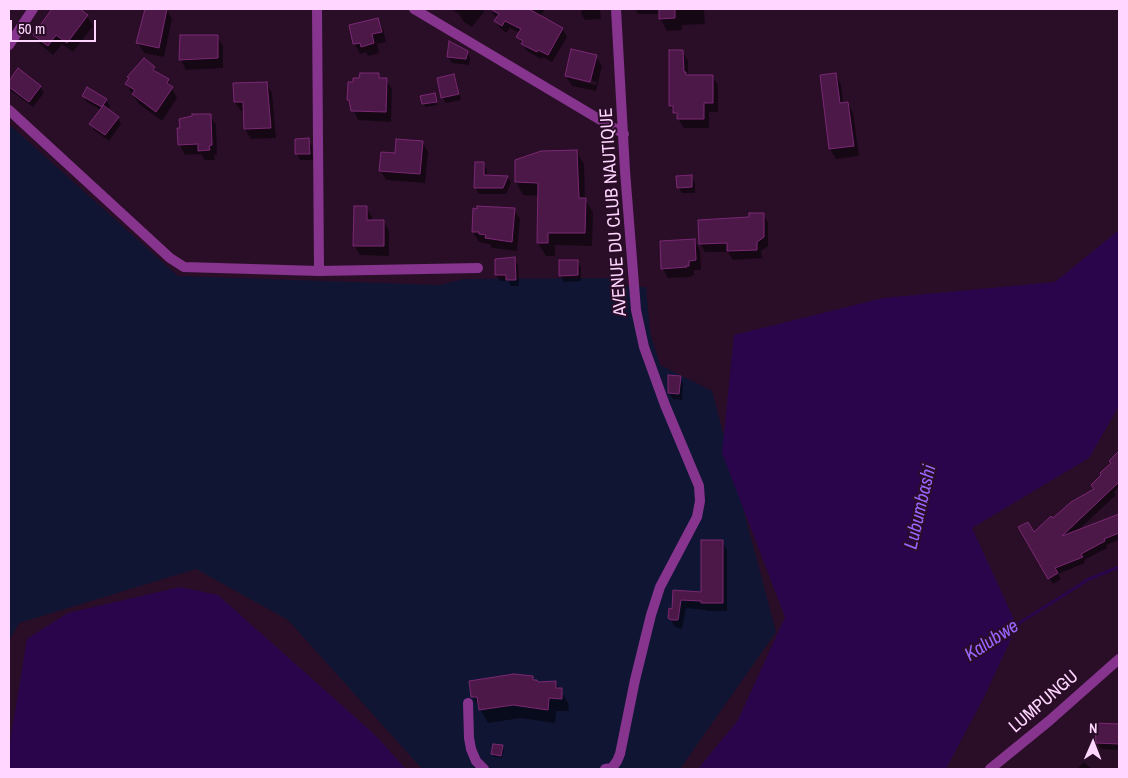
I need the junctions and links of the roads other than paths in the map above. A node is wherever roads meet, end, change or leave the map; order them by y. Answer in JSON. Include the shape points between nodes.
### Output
{"nodes":[{"id":1,"x":33,"y":9,"type":"edge"},
{"id":2,"x":317,"y":9,"type":"edge"},
{"id":3,"x":414,"y":9,"type":"edge"},
{"id":4,"x":616,"y":9,"type":"edge"},
{"id":5,"x":9,"y":44,"type":"edge"},
{"id":6,"x":9,"y":110,"type":"edge"},
{"id":7,"x":624,"y":134,"type":"junction"},
{"id":8,"x":478,"y":268,"type":"dead end"},
{"id":9,"x":319,"y":271,"type":"junction"},
{"id":10,"x":1119,"y":659,"type":"edge"},
{"id":11,"x":468,"y":703,"type":"dead end"},
{"id":12,"x":484,"y":769,"type":"edge"},
{"id":13,"x":605,"y":769,"type":"edge"},
{"id":14,"x":990,"y":769,"type":"edge"}],
"edges":[{"from":1,"to":5,"type":"street"},
{"from":2,"to":9,"type":"street"},
{"from":3,"to":7,"type":"street"},
{"from":4,"to":7,"type":"street","name":"AVENUE DU CLUB NAUTIQUE"},
{"from":6,"to":9,"type":"street","via":[[179,266]]},
{"from":7,"to":13,"type":"street","name":"AVENUE DU CLUB NAUTIQUE","via":[[636,310],[644,347],[698,486],[700,501],[697,517],[664,580],[651,615],[620,754],[612,768]]},
{"from":8,"to":9,"type":"street"},
{"from":10,"to":14,"type":"street","name":"LUMPUNGU"},
{"from":11,"to":12,"type":"street","via":[[471,749]]}]}
